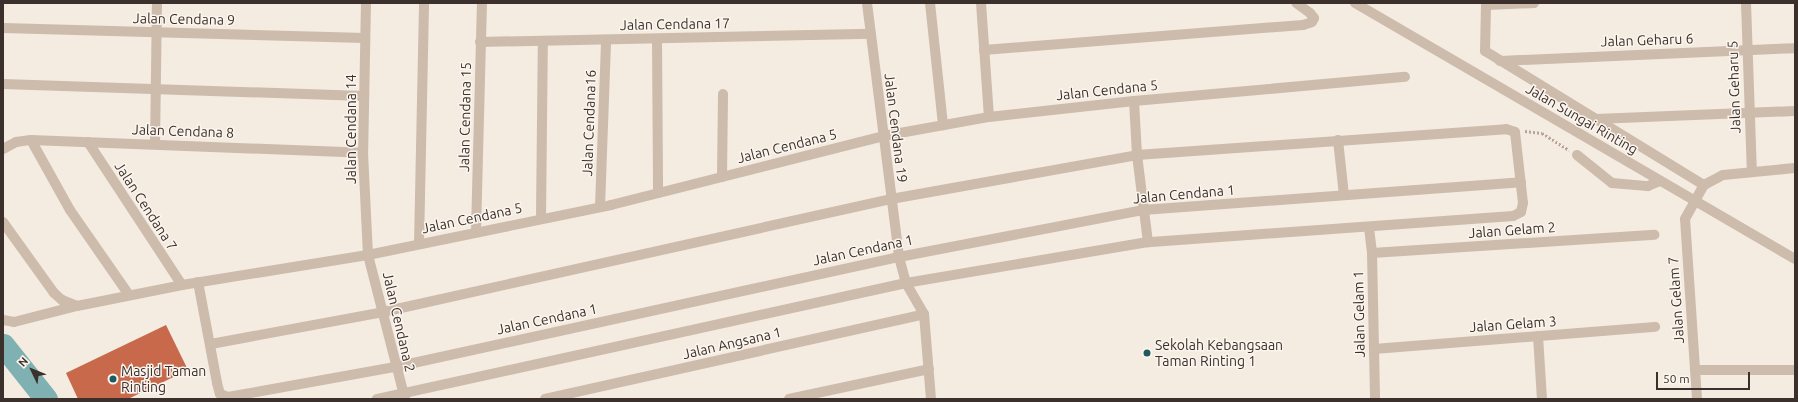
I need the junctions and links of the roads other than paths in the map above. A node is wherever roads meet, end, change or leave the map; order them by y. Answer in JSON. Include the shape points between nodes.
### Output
{"nodes":[{"id":1,"x":157,"y":3,"type":"edge"},
{"id":2,"x":366,"y":3,"type":"edge"},
{"id":3,"x":424,"y":3,"type":"edge"},
{"id":4,"x":482,"y":3,"type":"edge"},
{"id":5,"x":867,"y":3,"type":"edge"},
{"id":6,"x":930,"y":3,"type":"edge"},
{"id":7,"x":981,"y":3,"type":"edge"},
{"id":8,"x":1296,"y":3,"type":"edge"},
{"id":9,"x":1355,"y":3,"type":"edge"},
{"id":10,"x":1534,"y":3,"type":"edge"},
{"id":11,"x":1746,"y":3,"type":"edge"},
{"id":12,"x":3,"y":28,"type":"edge"},
{"id":13,"x":156,"y":33,"type":"junction"},
{"id":14,"x":871,"y":34,"type":"junction"},
{"id":15,"x":365,"y":38,"type":"junction"},
{"id":16,"x":656,"y":38,"type":"junction"},
{"id":17,"x":606,"y":40,"type":"junction"},
{"id":18,"x":544,"y":41,"type":"junction"},
{"id":19,"x":480,"y":42,"type":"junction"},
{"id":20,"x":1795,"y":48,"type":"edge"},
{"id":21,"x":984,"y":50,"type":"junction"},
{"id":22,"x":1746,"y":50,"type":"junction"},
{"id":23,"x":1500,"y":61,"type":"junction"},
{"id":24,"x":1406,"y":77,"type":"dead end"},
{"id":25,"x":3,"y":84,"type":"edge"},
{"id":26,"x":154,"y":90,"type":"junction"},
{"id":27,"x":723,"y":94,"type":"dead end"},
{"id":28,"x":364,"y":96,"type":"junction"},
{"id":29,"x":1134,"y":101,"type":"junction"},
{"id":30,"x":1795,"y":111,"type":"edge"},
{"id":31,"x":1749,"y":112,"type":"junction"},
{"id":32,"x":989,"y":117,"type":"junction"},
{"id":33,"x":1596,"y":120,"type":"junction"},
{"id":34,"x":943,"y":125,"type":"junction"},
{"id":35,"x":883,"y":136,"type":"junction"},
{"id":36,"x":31,"y":140,"type":"junction"},
{"id":37,"x":1338,"y":140,"type":"junction"},
{"id":38,"x":88,"y":142,"type":"junction"},
{"id":39,"x":156,"y":144,"type":"junction"},
{"id":40,"x":3,"y":149,"type":"edge"},
{"id":41,"x":363,"y":153,"type":"junction"},
{"id":42,"x":1137,"y":155,"type":"junction"},
{"id":43,"x":1577,"y":155,"type":"road end"},
{"id":44,"x":1795,"y":168,"type":"edge"},
{"id":45,"x":1752,"y":171,"type":"junction"},
{"id":46,"x":722,"y":177,"type":"junction"},
{"id":47,"x":1660,"y":181,"type":"junction"},
{"id":48,"x":1521,"y":182,"type":"junction"},
{"id":49,"x":1704,"y":185,"type":"junction"},
{"id":50,"x":658,"y":193,"type":"junction"},
{"id":51,"x":1344,"y":195,"type":"junction"},
{"id":52,"x":891,"y":199,"type":"junction"},
{"id":53,"x":1694,"y":201,"type":"junction"},
{"id":54,"x":600,"y":207,"type":"junction"},
{"id":55,"x":1143,"y":210,"type":"junction"},
{"id":56,"x":541,"y":218,"type":"junction"},
{"id":57,"x":3,"y":222,"type":"edge"},
{"id":58,"x":1368,"y":228,"type":"junction"},
{"id":59,"x":476,"y":231,"type":"junction"},
{"id":60,"x":1654,"y":235,"type":"dead end"},
{"id":61,"x":1148,"y":242,"type":"junction"},
{"id":62,"x":419,"y":244,"type":"junction"},
{"id":63,"x":1372,"y":253,"type":"junction"},
{"id":64,"x":368,"y":255,"type":"junction"},
{"id":65,"x":899,"y":257,"type":"junction"},
{"id":66,"x":1795,"y":260,"type":"edge"},
{"id":67,"x":198,"y":282,"type":"junction"},
{"id":68,"x":906,"y":283,"type":"junction"},
{"id":69,"x":182,"y":285,"type":"junction"},
{"id":70,"x":129,"y":295,"type":"junction"},
{"id":71,"x":77,"y":306,"type":"junction"},
{"id":72,"x":383,"y":312,"type":"junction"},
{"id":73,"x":924,"y":314,"type":"junction"},
{"id":74,"x":3,"y":320,"type":"edge"},
{"id":75,"x":1655,"y":327,"type":"dead end"},
{"id":76,"x":1538,"y":336,"type":"junction"},
{"id":77,"x":210,"y":344,"type":"junction"},
{"id":78,"x":1374,"y":349,"type":"junction"},
{"id":79,"x":395,"y":367,"type":"junction"},
{"id":80,"x":929,"y":369,"type":"junction"},
{"id":81,"x":1695,"y":370,"type":"junction"},
{"id":82,"x":1795,"y":370,"type":"edge"},
{"id":83,"x":404,"y":397,"type":"edge"},
{"id":84,"x":377,"y":399,"type":"edge"},
{"id":85,"x":545,"y":399,"type":"edge"},
{"id":86,"x":789,"y":399,"type":"edge"},
{"id":87,"x":931,"y":399,"type":"edge"},
{"id":88,"x":1375,"y":399,"type":"edge"},
{"id":89,"x":1542,"y":399,"type":"edge"},
{"id":90,"x":1698,"y":399,"type":"edge"}],
"edges":[{"from":1,"to":13,"type":"street"},
{"from":2,"to":15,"type":"street","name":"Jalan Cendana 14"},
{"from":3,"to":62,"type":"street"},
{"from":4,"to":19,"type":"street","name":"Jalan Cendana 15"},
{"from":5,"to":14,"type":"street","name":"Jalan Cendana 19"},
{"from":6,"to":34,"type":"street"},
{"from":7,"to":21,"type":"street"},
{"from":8,"to":21,"type":"street","via":[[1310,13],[1314,18],[1312,22],[1303,25]]},
{"from":9,"to":47,"type":"street","name":"Jalan Sungai Rinting"},
{"from":10,"to":23,"type":"street","via":[[1486,5],[1485,51]]},
{"from":11,"to":22,"type":"street","name":"Jalan Geharu 5"},
{"from":12,"to":13,"type":"street","name":"Jalan Cendana 9"},
{"from":13,"to":15,"type":"street","name":"Jalan Cendana 9"},
{"from":13,"to":26,"type":"street"},
{"from":14,"to":16,"type":"street","name":"Jalan Cendana 17"},
{"from":14,"to":35,"type":"street","name":"Jalan Cendana 19"},
{"from":15,"to":28,"type":"street","name":"Jalan Cendana 14"},
{"from":16,"to":17,"type":"street","name":"Jalan Cendana 17"},
{"from":16,"to":50,"type":"street"},
{"from":17,"to":18,"type":"street","name":"Jalan Cendana 17"},
{"from":17,"to":54,"type":"street","name":"Jalan Cendana16"},
{"from":18,"to":19,"type":"street","name":"Jalan Cendana 17"},
{"from":18,"to":56,"type":"street"},
{"from":19,"to":59,"type":"street","name":"Jalan Cendana 15"},
{"from":20,"to":22,"type":"street","name":"Jalan Geharu 6"},
{"from":21,"to":32,"type":"street"},
{"from":22,"to":23,"type":"street","name":"Jalan Geharu 6"},
{"from":22,"to":31,"type":"street","name":"Jalan Geharu 5"},
{"from":23,"to":33,"type":"street"},
{"from":24,"to":29,"type":"street","name":"Jalan Cendana 5"},
{"from":25,"to":26,"type":"street"},
{"from":26,"to":28,"type":"street"},
{"from":26,"to":39,"type":"street"},
{"from":27,"to":46,"type":"street"},
{"from":28,"to":41,"type":"street","name":"Jalan Cendana 14"},
{"from":29,"to":32,"type":"street","name":"Jalan Cendana 5"},
{"from":29,"to":42,"type":"street"},
{"from":30,"to":31,"type":"street"},
{"from":31,"to":33,"type":"street"},
{"from":31,"to":45,"type":"street","name":"Jalan Geharu 5"},
{"from":32,"to":34,"type":"street","name":"Jalan Cendana 5"},
{"from":33,"to":49,"type":"street"},
{"from":34,"to":35,"type":"street","name":"Jalan Cendana 5"},
{"from":35,"to":46,"type":"street","name":"Jalan Cendana 5"},
{"from":35,"to":52,"type":"street","name":"Jalan Cendana 19"},
{"from":36,"to":38,"type":"street","name":"Jalan Cendana 8"},
{"from":36,"to":40,"type":"street","name":"Jalan Cendana 8","via":[[16,142]]},
{"from":36,"to":70,"type":"street","via":[[70,210]]},
{"from":37,"to":42,"type":"street"},
{"from":37,"to":48,"type":"street","via":[[1506,129],[1515,132]]},
{"from":37,"to":51,"type":"street"},
{"from":38,"to":39,"type":"street","name":"Jalan Cendana 8"},
{"from":38,"to":69,"type":"street","name":"Jalan Cendana 7"},
{"from":39,"to":41,"type":"street","name":"Jalan Cendana 8"},
{"from":41,"to":64,"type":"street","name":"Jalan Cendana 14"},
{"from":42,"to":52,"type":"street"},
{"from":42,"to":55,"type":"street"},
{"from":43,"to":47,"type":"street","via":[[1612,183],[1648,186]]},
{"from":44,"to":45,"type":"street"},
{"from":45,"to":49,"type":"street","via":[[1723,175]]},
{"from":46,"to":50,"type":"street","name":"Jalan Cendana 5"},
{"from":47,"to":53,"type":"street","name":"Jalan Sungai Rinting"},
{"from":48,"to":51,"type":"street","name":"Jalan Cendana 1"},
{"from":48,"to":58,"type":"street","via":[[1521,212],[1513,216]]},
{"from":49,"to":53,"type":"street","name":"Jalan Gelam 7"},
{"from":50,"to":54,"type":"street","name":"Jalan Cendana 5"},
{"from":51,"to":55,"type":"street","name":"Jalan Cendana 1"},
{"from":52,"to":65,"type":"street","name":"Jalan Cendana 19"},
{"from":52,"to":72,"type":"street"},
{"from":53,"to":66,"type":"street","name":"Jalan Sungai Rinting"},
{"from":53,"to":81,"type":"street","name":"Jalan Gelam 7","via":[[1685,219]]},
{"from":54,"to":56,"type":"street","name":"Jalan Cendana 5"},
{"from":55,"to":61,"type":"street"},
{"from":55,"to":65,"type":"street","name":"Jalan Cendana 1"},
{"from":56,"to":59,"type":"street","name":"Jalan Cendana 5"},
{"from":57,"to":71,"type":"street","via":[[54,293],[62,300]]},
{"from":58,"to":61,"type":"street"},
{"from":58,"to":63,"type":"street","name":"Jalan Gelam 1"},
{"from":59,"to":62,"type":"street","name":"Jalan Cendana 5"},
{"from":60,"to":63,"type":"street","name":"Jalan Gelam 2"},
{"from":61,"to":68,"type":"street"},
{"from":62,"to":64,"type":"street","name":"Jalan Cendana 5"},
{"from":63,"to":78,"type":"street","name":"Jalan Gelam 1"},
{"from":64,"to":67,"type":"street","name":"Jalan Cendana 5"},
{"from":64,"to":72,"type":"street","name":"Jalan Cendana 2"},
{"from":65,"to":68,"type":"street","name":"Jalan Cendana 19"},
{"from":65,"to":79,"type":"street","name":"Jalan Cendana 1"},
{"from":67,"to":69,"type":"street","name":"Jalan Cendana 5"},
{"from":67,"to":77,"type":"street"},
{"from":68,"to":73,"type":"street","name":"Jalan Cendana 19"},
{"from":68,"to":83,"type":"street"},
{"from":69,"to":70,"type":"street","name":"Jalan Cendana 5"},
{"from":70,"to":71,"type":"street","name":"Jalan Cendana 5"},
{"from":71,"to":74,"type":"street","name":"Jalan Cendana 5","via":[[14,322]]},
{"from":72,"to":77,"type":"street"},
{"from":72,"to":79,"type":"street","name":"Jalan Cendana 2"},
{"from":73,"to":80,"type":"street"},
{"from":73,"to":85,"type":"street","name":"Jalan Angsana 1"},
{"from":75,"to":76,"type":"street","name":"Jalan Gelam 3"},
{"from":76,"to":78,"type":"street","name":"Jalan Gelam 3"},
{"from":76,"to":89,"type":"street"},
{"from":77,"to":79,"type":"street","name":"Jalan Cendana 1","via":[[220,394],[228,397]]},
{"from":78,"to":88,"type":"street","name":"Jalan Gelam 1"},
{"from":79,"to":83,"type":"street","name":"Jalan Cendana 2"},
{"from":80,"to":86,"type":"street"},
{"from":80,"to":87,"type":"street"},
{"from":81,"to":82,"type":"street"},
{"from":81,"to":90,"type":"street","name":"Jalan Gelam 7"},
{"from":83,"to":84,"type":"street"}]}
